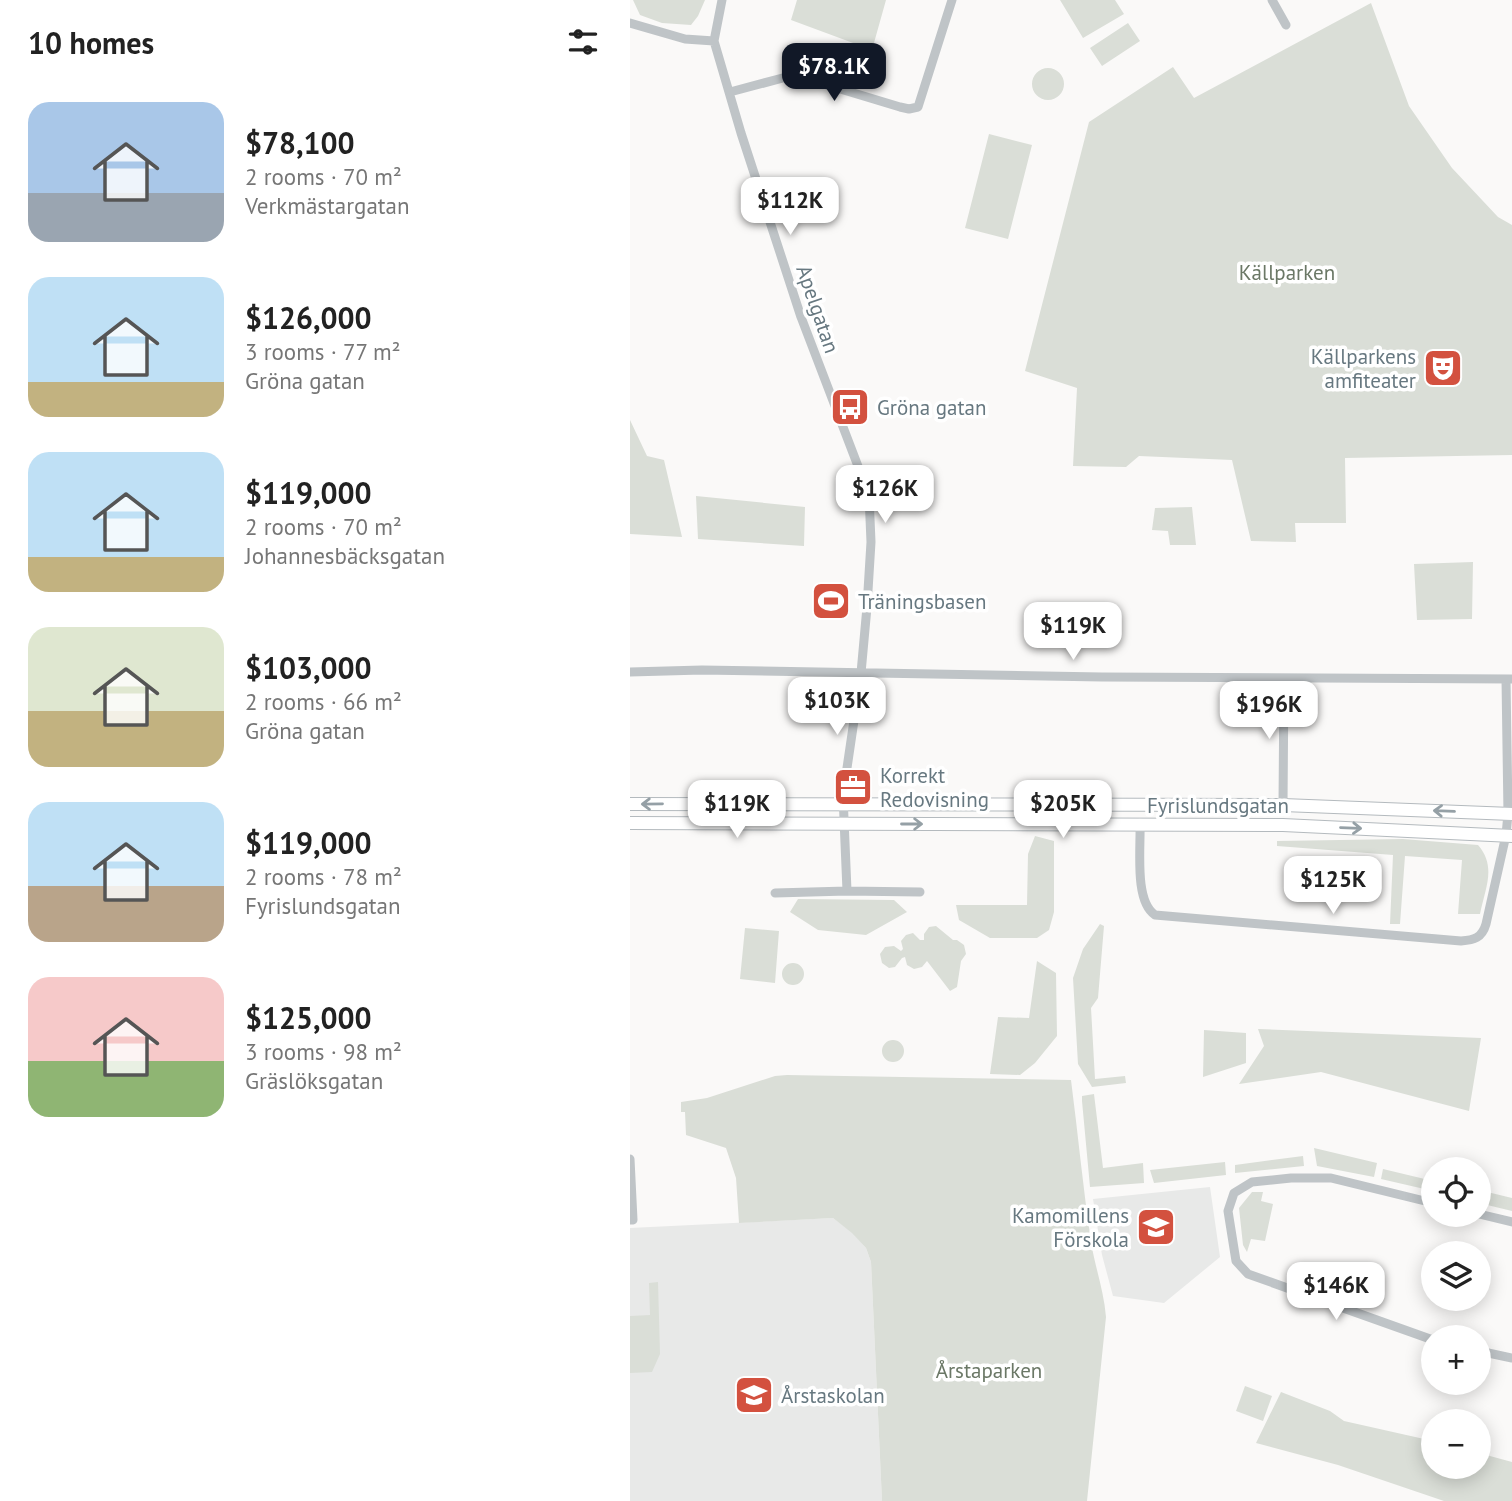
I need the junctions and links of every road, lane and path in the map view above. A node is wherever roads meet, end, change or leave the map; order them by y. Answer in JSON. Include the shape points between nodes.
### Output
{"nodes":[{"id":1,"x":722,"y":0,"type":"edge"},
{"id":2,"x":952,"y":0,"type":"edge"},
{"id":3,"x":1272,"y":0,"type":"edge"},
{"id":4,"x":630,"y":23,"type":"edge"},
{"id":5,"x":1286,"y":25,"type":"dead end"},
{"id":6,"x":714,"y":41,"type":"junction"},
{"id":7,"x":730,"y":92,"type":"junction"},
{"id":8,"x":630,"y":672,"type":"edge"},
{"id":9,"x":861,"y":673,"type":"junction"},
{"id":10,"x":1284,"y":678,"type":"junction"},
{"id":11,"x":1509,"y":679,"type":"edge"},
{"id":12,"x":843,"y":803,"type":"junction"},
{"id":13,"x":630,"y":804,"type":"edge"},
{"id":14,"x":1283,"y":805,"type":"junction"},
{"id":15,"x":1510,"y":814,"type":"edge"},
{"id":16,"x":630,"y":823,"type":"edge"},
{"id":17,"x":1140,"y":823,"type":"junction"},
{"id":18,"x":844,"y":824,"type":"junction"},
{"id":19,"x":1509,"y":835,"type":"edge"},
{"id":20,"x":847,"y":891,"type":"junction"},
{"id":21,"x":775,"y":892,"type":"dead end"},
{"id":22,"x":920,"y":892,"type":"dead end"},
{"id":23,"x":630,"y":1159,"type":"edge"},
{"id":24,"x":1421,"y":1200,"type":"edge"},
{"id":25,"x":1491,"y":1217,"type":"edge"},
{"id":26,"x":630,"y":1220,"type":"edge"},
{"id":27,"x":1512,"y":1222,"type":"edge"},
{"id":28,"x":1421,"y":1336,"type":"edge"},
{"id":29,"x":1491,"y":1354,"type":"edge"},
{"id":30,"x":1512,"y":1359,"type":"edge"}],
"edges":[{"from":1,"to":6,"type":"street"},
{"from":2,"to":7,"type":"street","via":[[918,107],[900,107],[794,75]]},
{"from":3,"to":5,"type":"street"},
{"from":4,"to":6,"type":"street","via":[[685,39]]},
{"from":6,"to":7,"type":"street","name":"Apelgatan"},
{"from":7,"to":9,"type":"street","name":"Apelgatan","via":[[769,221],[869,495],[871,542]]},
{"from":8,"to":9,"type":"street"},
{"from":9,"to":10,"type":"street"},
{"from":9,"to":12,"type":"street"},
{"from":10,"to":11,"type":"street"},
{"from":10,"to":14,"type":"street"},
{"from":11,"to":15,"type":"street"},
{"from":12,"to":13,"type":"main road","name":"Fyrislundsgatan","one_way":true},
{"from":12,"to":14,"type":"main road","name":"Fyrislundsgatan"},
{"from":12,"to":18,"type":"street"},
{"from":15,"to":14,"type":"main road","name":"Fyrislundsgatan","one_way":true},
{"from":15,"to":19,"type":"street"},
{"from":16,"to":18,"type":"main road","name":"Fyrislundsgatan"},
{"from":18,"to":17,"type":"main road","name":"Fyrislundsgatan","one_way":true},
{"from":17,"to":19,"type":"main road","name":"Fyrislundsgatan","one_way":true},
{"from":17,"to":19,"type":"street","via":[[1142,895],[1155,915],[1461,941],[1483,933]]},
{"from":18,"to":20,"type":"street"},
{"from":20,"to":21,"type":"street"},
{"from":20,"to":22,"type":"street"},
{"from":23,"to":26,"type":"street"},
{"from":24,"to":28,"type":"street","via":[[1331,1178],[1291,1178],[1252,1182],[1234,1193],[1228,1211],[1236,1261],[1248,1275]]},
{"from":25,"to":27,"type":"street"},
{"from":29,"to":30,"type":"street"}]}
